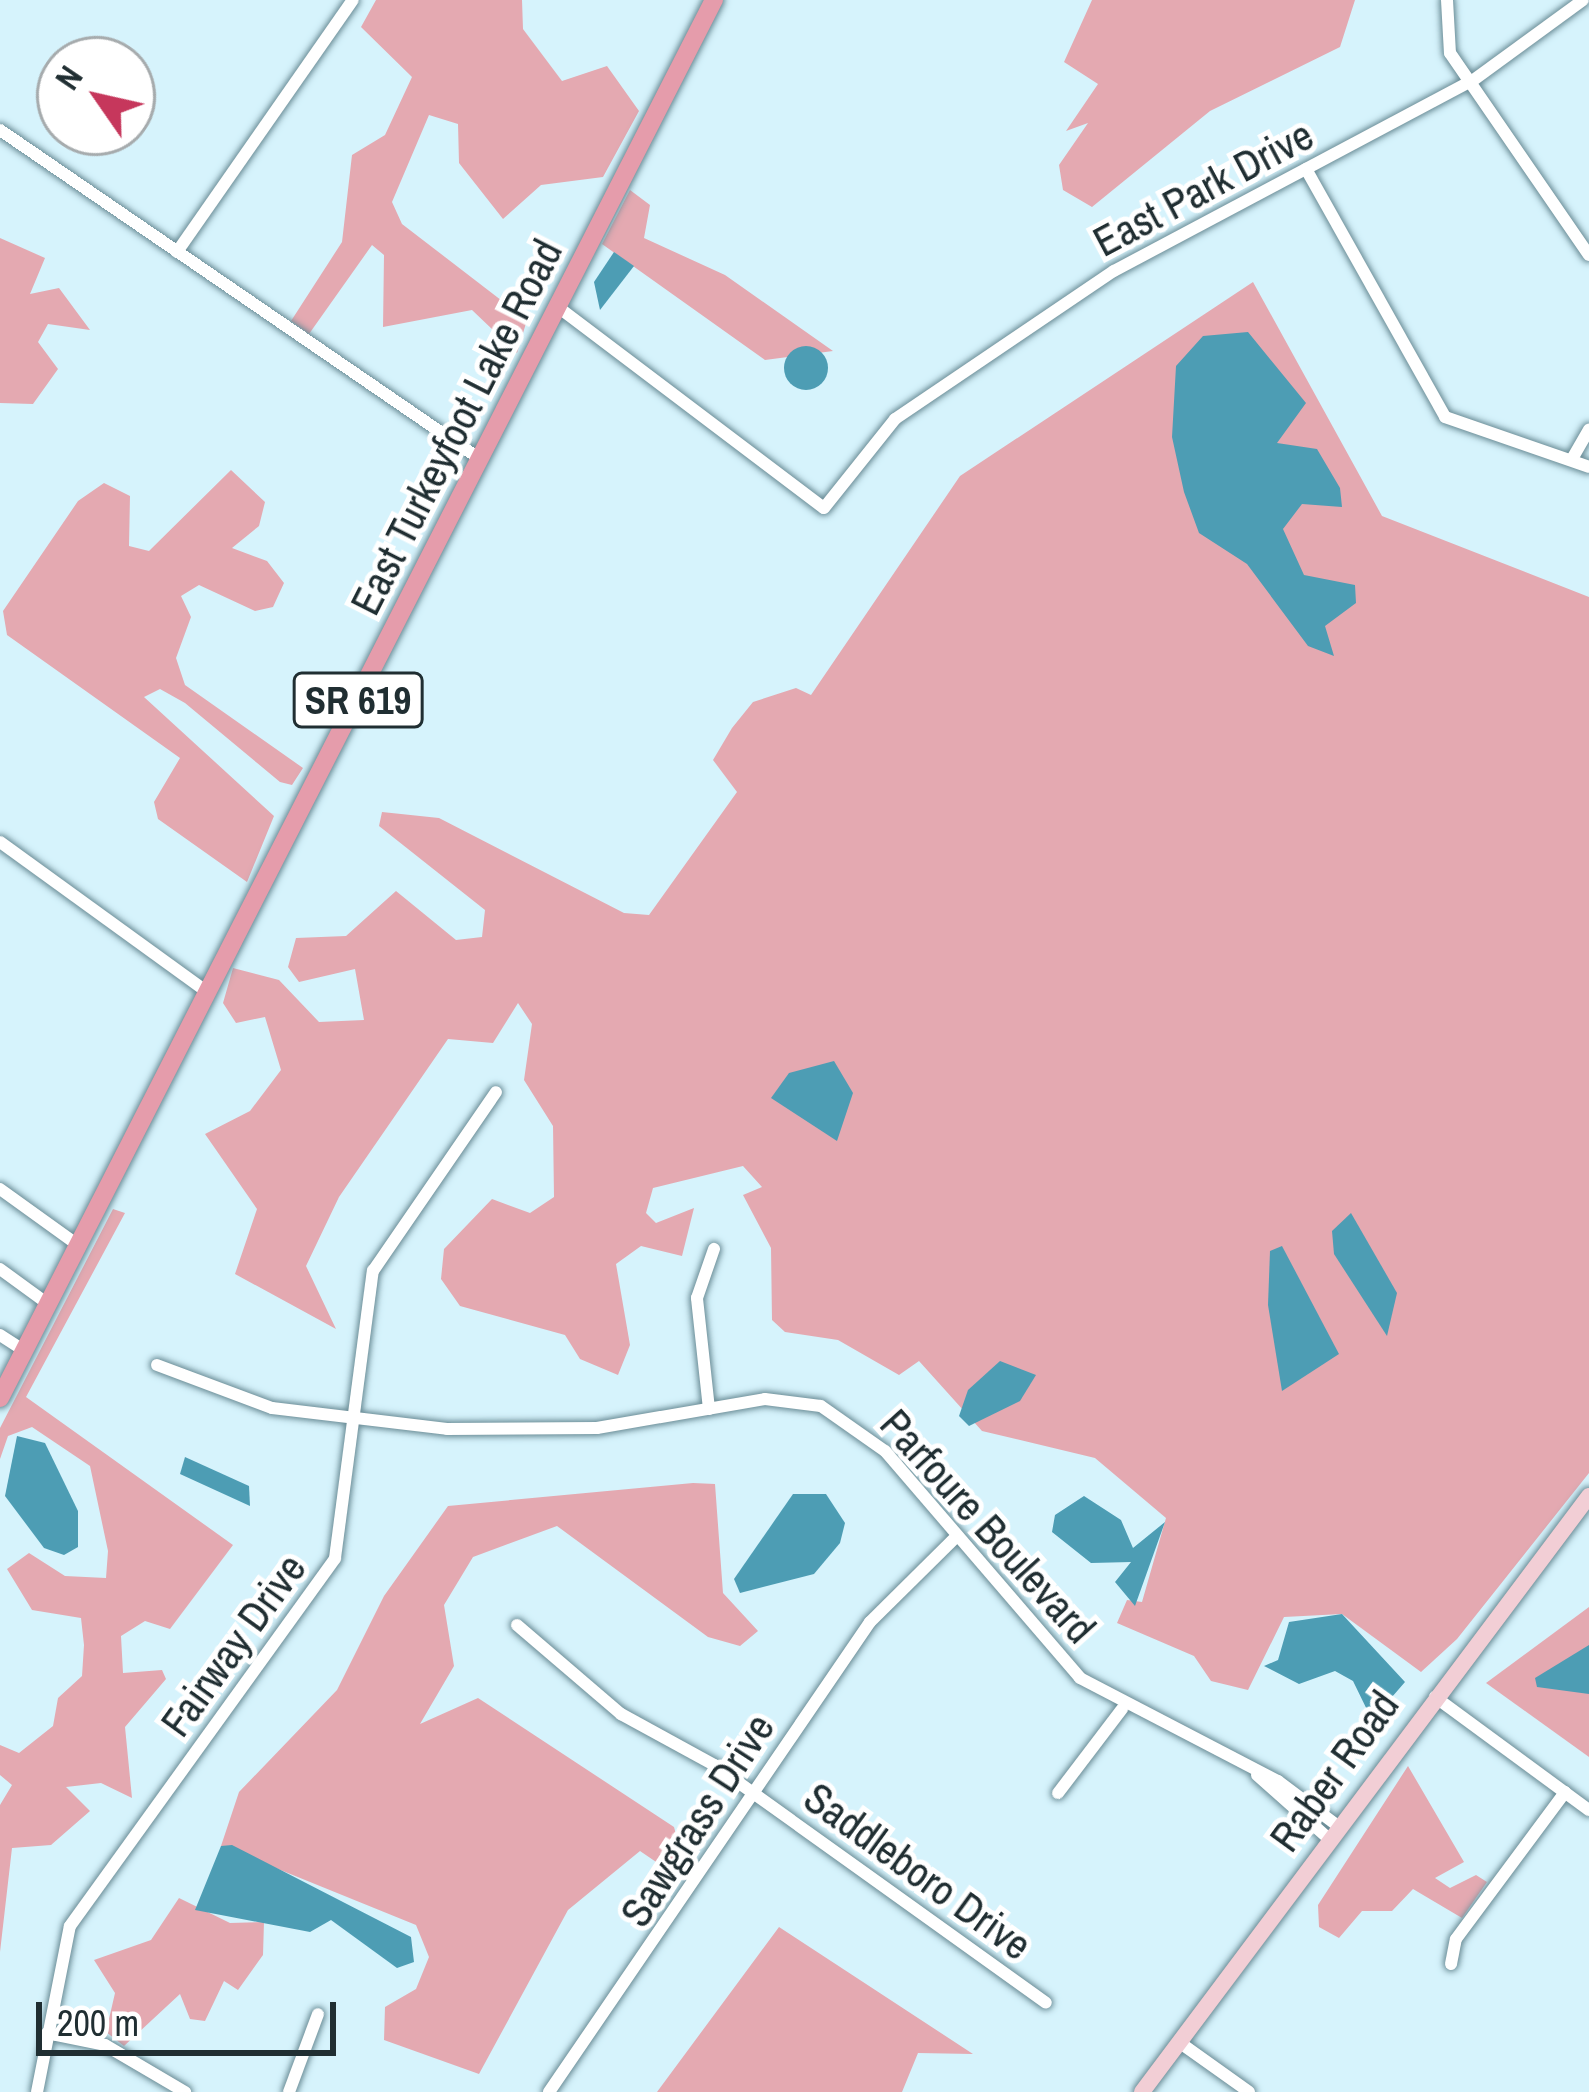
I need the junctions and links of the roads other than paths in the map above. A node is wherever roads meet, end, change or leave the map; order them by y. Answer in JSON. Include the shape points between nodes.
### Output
{"nodes":[{"id":1,"x":353,"y":0,"type":"edge"},
{"id":2,"x":714,"y":0,"type":"edge"},
{"id":3,"x":1447,"y":0,"type":"edge"},
{"id":4,"x":1583,"y":0,"type":"edge"},
{"id":5,"x":1472,"y":81,"type":"junction"},
{"id":6,"x":0,"y":130,"type":"edge"},
{"id":7,"x":1306,"y":169,"type":"junction"},
{"id":8,"x":177,"y":252,"type":"junction"},
{"id":9,"x":1589,"y":255,"type":"edge"},
{"id":10,"x":558,"y":307,"type":"junction"},
{"id":11,"x":1589,"y":428,"type":"edge"},
{"id":12,"x":480,"y":459,"type":"junction"},
{"id":13,"x":1572,"y":459,"type":"junction"},
{"id":14,"x":1589,"y":467,"type":"edge"},
{"id":15,"x":0,"y":842,"type":"edge"},
{"id":16,"x":207,"y":992,"type":"junction"},
{"id":17,"x":496,"y":1092,"type":"dead end"},
{"id":18,"x":0,"y":1189,"type":"edge"},
{"id":19,"x":78,"y":1245,"type":"junction"},
{"id":20,"x":714,"y":1249,"type":"dead end"},
{"id":21,"x":0,"y":1269,"type":"edge"},
{"id":22,"x":48,"y":1304,"type":"junction"},
{"id":23,"x":0,"y":1336,"type":"edge"},
{"id":24,"x":25,"y":1352,"type":"junction"},
{"id":25,"x":157,"y":1364,"type":"dead end"},
{"id":26,"x":0,"y":1398,"type":"edge"},
{"id":27,"x":709,"y":1409,"type":"junction"},
{"id":28,"x":354,"y":1420,"type":"junction"},
{"id":29,"x":1589,"y":1496,"type":"edge"},
{"id":30,"x":955,"y":1538,"type":"junction"},
{"id":31,"x":517,"y":1625,"type":"dead end"},
{"id":32,"x":1434,"y":1696,"type":"junction"},
{"id":33,"x":1122,"y":1709,"type":"junction"},
{"id":34,"x":750,"y":1790,"type":"junction"},
{"id":35,"x":1565,"y":1792,"type":"junction"},
{"id":36,"x":1058,"y":1793,"type":"dead end"},
{"id":37,"x":1589,"y":1810,"type":"edge"},
{"id":38,"x":1334,"y":1833,"type":"junction"},
{"id":39,"x":1451,"y":1964,"type":"dead end"},
{"id":40,"x":1046,"y":2003,"type":"dead end"},
{"id":41,"x":317,"y":2014,"type":"dead end"},
{"id":42,"x":47,"y":2032,"type":"junction"},
{"id":43,"x":1180,"y":2042,"type":"junction"},
{"id":44,"x":38,"y":2092,"type":"edge"},
{"id":45,"x":185,"y":2092,"type":"edge"},
{"id":46,"x":289,"y":2092,"type":"edge"},
{"id":47,"x":549,"y":2092,"type":"edge"},
{"id":48,"x":1142,"y":2092,"type":"edge"},
{"id":49,"x":1249,"y":2092,"type":"edge"}],
"edges":[{"from":1,"to":8,"type":"street"},
{"from":2,"to":10,"type":"main road","name":"East Turkeyfoot Lake Road","number":"SR 619"},
{"from":3,"to":5,"type":"street","via":[[1450,53]]},
{"from":4,"to":5,"type":"street","name":"East Park Drive"},
{"from":5,"to":7,"type":"street","name":"East Park Drive"},
{"from":5,"to":9,"type":"street"},
{"from":6,"to":8,"type":"street"},
{"from":7,"to":10,"type":"street","name":"East Park Drive","via":[[1165,237],[895,419],[824,508]]},
{"from":7,"to":13,"type":"street","via":[[1426,396],[1488,438]]},
{"from":8,"to":12,"type":"street"},
{"from":10,"to":12,"type":"main road","name":"East Turkeyfoot Lake Road","number":"SR 619"},
{"from":11,"to":13,"type":"street"},
{"from":12,"to":16,"type":"main road","name":"East Turkeyfoot Lake Road","number":"SR 619"},
{"from":13,"to":14,"type":"street"},
{"from":15,"to":16,"type":"street"},
{"from":16,"to":19,"type":"main road","name":"East Turkeyfoot Lake Road","number":"SR 619"},
{"from":17,"to":28,"type":"street","name":"Fairway Drive","via":[[381,1252]]},
{"from":18,"to":19,"type":"street"},
{"from":19,"to":22,"type":"main road","name":"East Turkeyfoot Lake Road","number":"SR 619"},
{"from":20,"to":27,"type":"street","via":[[698,1298]]},
{"from":21,"to":22,"type":"street"},
{"from":22,"to":24,"type":"main road","name":"East Turkeyfoot Lake Road","number":"SR 619"},
{"from":23,"to":24,"type":"street"},
{"from":24,"to":26,"type":"main road","name":"East Turkeyfoot Lake Road","number":"SR 619"},
{"from":25,"to":28,"type":"street","name":"Parfoure Boulevard","via":[[243,1400]]},
{"from":27,"to":28,"type":"street","name":"Parfoure Boulevard","via":[[556,1432]]},
{"from":27,"to":30,"type":"street","name":"Parfoure Boulevard","via":[[784,1399],[839,1414]]},
{"from":28,"to":42,"type":"street","name":"Fairway Drive","via":[[349,1500],[327,1576],[70,1926]]},
{"from":29,"to":32,"type":"street","name":"Raber Road"},
{"from":30,"to":33,"type":"street","name":"Parfoure Boulevard","via":[[1058,1658]]},
{"from":30,"to":34,"type":"street","name":"Sawgrass Drive","via":[[870,1622]]},
{"from":31,"to":34,"type":"street","name":"Saddleboro Drive","via":[[621,1714]]},
{"from":32,"to":35,"type":"street"},
{"from":32,"to":38,"type":"street","name":"Raber Road"},
{"from":33,"to":36,"type":"street"},
{"from":33,"to":38,"type":"street","name":"Parfoure Boulevard","via":[[1256,1774]]},
{"from":34,"to":40,"type":"street","name":"Saddleboro Drive"},
{"from":34,"to":47,"type":"street","name":"Sawgrass Drive"},
{"from":35,"to":37,"type":"street"},
{"from":35,"to":39,"type":"street","via":[[1456,1939]]},
{"from":38,"to":43,"type":"street","name":"Raber Road"},
{"from":41,"to":46,"type":"street"},
{"from":42,"to":44,"type":"street","name":"Fairway Drive"},
{"from":42,"to":45,"type":"street","via":[[105,2045]]},
{"from":43,"to":48,"type":"street","name":"Raber Road"},
{"from":43,"to":49,"type":"street"}]}
